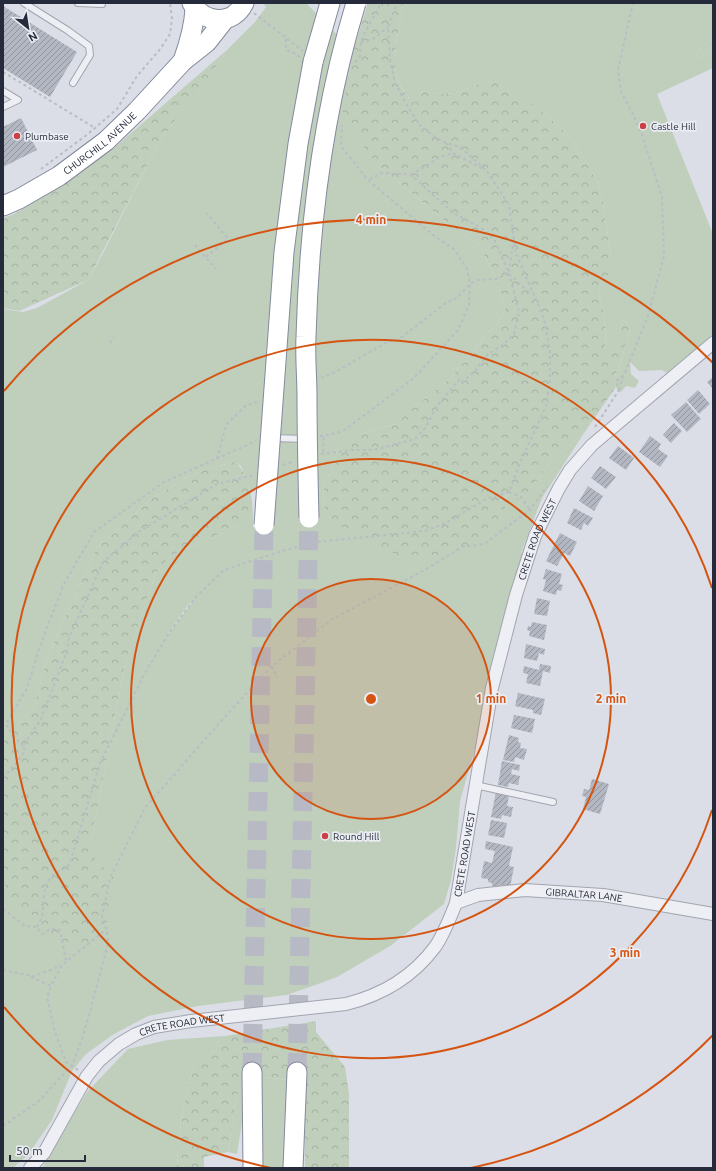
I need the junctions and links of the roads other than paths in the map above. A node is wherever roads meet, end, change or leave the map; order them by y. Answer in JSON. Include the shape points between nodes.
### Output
{"nodes":[{"id":1,"x":24,"y":3,"type":"edge"},
{"id":2,"x":78,"y":3,"type":"edge"},
{"id":3,"x":330,"y":3,"type":"edge"},
{"id":4,"x":356,"y":3,"type":"edge"},
{"id":5,"x":102,"y":4,"type":"dead end"},
{"id":6,"x":244,"y":4,"type":"edge"},
{"id":7,"x":194,"y":6,"type":"edge"},
{"id":8,"x":225,"y":19,"type":"junction"},
{"id":9,"x":183,"y":61,"type":"junction"},
{"id":10,"x":73,"y":83,"type":"dead end"},
{"id":11,"x":3,"y":91,"type":"edge"},
{"id":12,"x":3,"y":107,"type":"edge"},
{"id":13,"x":3,"y":206,"type":"edge"},
{"id":14,"x":713,"y":343,"type":"edge"},
{"id":15,"x":271,"y":438,"type":"junction"},
{"id":16,"x":316,"y":443,"type":"junction"},
{"id":17,"x":309,"y":518,"type":"tunnel mouth"},
{"id":18,"x":264,"y":525,"type":"tunnel mouth"},
{"id":19,"x":475,"y":784,"type":"junction"},
{"id":20,"x":553,"y":802,"type":"dead end"},
{"id":21,"x":456,"y":903,"type":"junction"},
{"id":22,"x":713,"y":914,"type":"edge"},
{"id":23,"x":252,"y":1072,"type":"tunnel mouth"},
{"id":24,"x":297,"y":1072,"type":"tunnel mouth"},
{"id":25,"x":30,"y":1168,"type":"edge"},
{"id":26,"x":253,"y":1168,"type":"edge"},
{"id":27,"x":293,"y":1168,"type":"edge"}],
"edges":[{"from":1,"to":10,"type":"lane","via":[[89,46],[90,55]]},
{"from":2,"to":5,"type":"lane"},
{"from":3,"to":15,"type":"highway","bridge":true,"via":[[313,62],[292,181],[284,252]]},
{"from":4,"to":16,"type":"highway","bridge":true,"via":[[338,66],[317,184],[309,261],[306,330]]},
{"from":6,"to":8,"type":"highway","name":"CHURCHILL AVENUE","via":[[239,11]]},
{"from":7,"to":8,"type":"highway","via":[[200,14],[212,19]]},
{"from":7,"to":9,"type":"highway","name":"CHURCHILL AVENUE","via":[[190,40]]},
{"from":8,"to":9,"type":"highway","name":"CHURCHILL AVENUE","via":[[207,42]]},
{"from":9,"to":13,"type":"highway","name":"CHURCHILL AVENUE","via":[[106,141],[85,158],[59,176]]},
{"from":11,"to":12,"type":"lane","via":[[18,100]]},
{"from":14,"to":19,"type":"street","name":"CRETE ROAD WEST","via":[[592,445],[558,488],[535,536],[516,595],[492,688]]},
{"from":15,"to":16,"type":"lane"},
{"from":15,"to":18,"type":"highway","bridge":true},
{"from":16,"to":17,"type":"highway","bridge":true},
{"from":19,"to":20,"type":"lane"},
{"from":19,"to":21,"type":"street","name":"CRETE ROAD WEST"},
{"from":21,"to":22,"type":"street","name":"GIBRALTAR LANE","via":[[478,895],[525,890],[603,895]]},
{"from":21,"to":25,"type":"street","name":"CRETE ROAD WEST","via":[[435,947],[413,971],[383,992],[346,1004],[154,1027],[119,1044],[99,1061],[87,1076],[44,1153]]},
{"from":23,"to":26,"type":"highway"},
{"from":24,"to":27,"type":"highway"}]}
